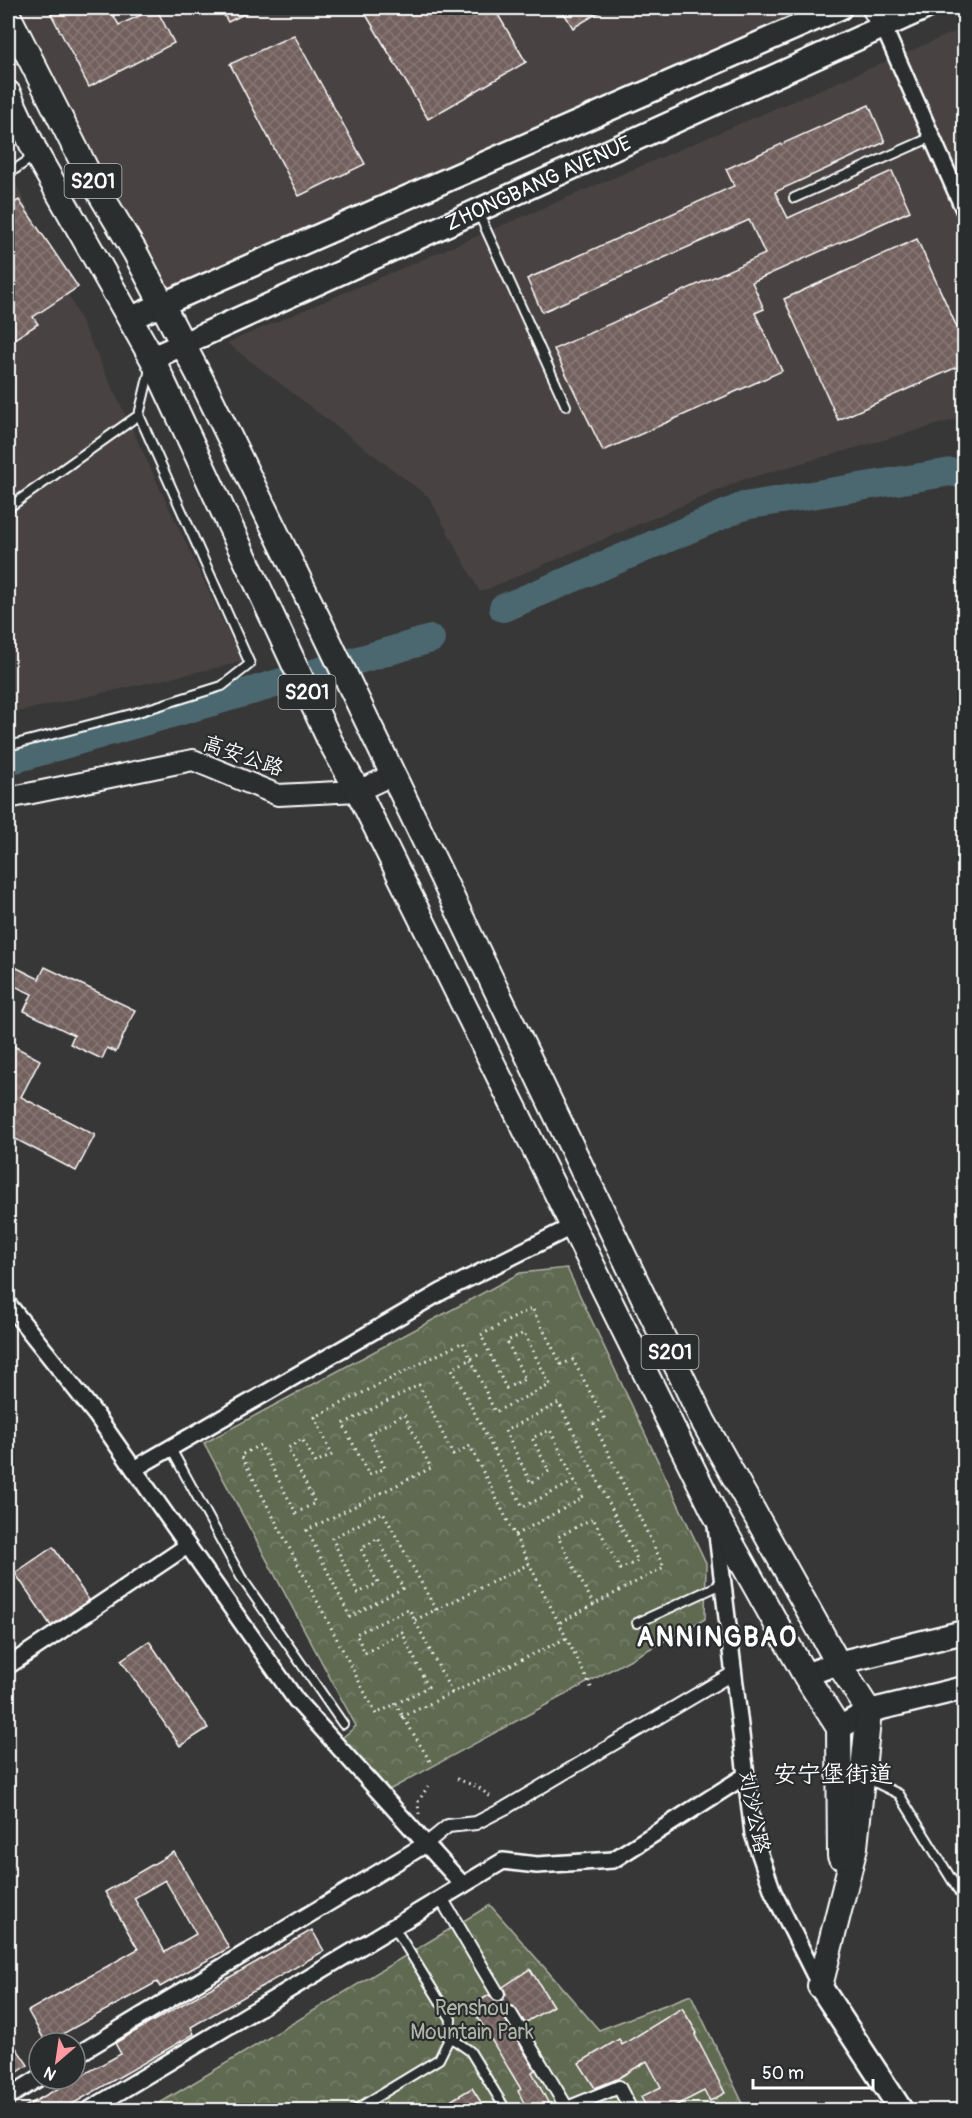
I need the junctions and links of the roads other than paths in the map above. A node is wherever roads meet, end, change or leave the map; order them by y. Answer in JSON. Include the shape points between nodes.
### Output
{"nodes":[{"id":1,"x":840,"y":8,"type":"edge"},
{"id":2,"x":925,"y":8,"type":"edge"},
{"id":3,"x":8,"y":15,"type":"edge"},
{"id":4,"x":878,"y":17,"type":"edge"},
{"id":5,"x":8,"y":93,"type":"edge"},
{"id":6,"x":932,"y":137,"type":"junction"},
{"id":7,"x":37,"y":155,"type":"junction"},
{"id":8,"x":8,"y":174,"type":"edge"},
{"id":9,"x":794,"y":198,"type":"dead end"},
{"id":10,"x":964,"y":210,"type":"edge"},
{"id":11,"x":477,"y":211,"type":"junction"},
{"id":12,"x":162,"y":304,"type":"junction"},
{"id":13,"x":131,"y":318,"type":"junction"},
{"id":14,"x":181,"y":346,"type":"junction"},
{"id":15,"x":152,"y":358,"type":"junction"},
{"id":16,"x":566,"y":406,"type":"dead end"},
{"id":17,"x":139,"y":415,"type":"junction"},
{"id":18,"x":8,"y":508,"type":"edge"},
{"id":19,"x":8,"y":746,"type":"edge"},
{"id":20,"x":392,"y":775,"type":"junction"},
{"id":21,"x":358,"y":791,"type":"junction"},
{"id":22,"x":8,"y":798,"type":"edge"},
{"id":23,"x":573,"y":1226,"type":"junction"},
{"id":24,"x":8,"y":1304,"type":"edge"},
{"id":25,"x":170,"y":1448,"type":"junction"},
{"id":26,"x":134,"y":1469,"type":"junction"},
{"id":27,"x":715,"y":1514,"type":"junction"},
{"id":28,"x":187,"y":1546,"type":"junction"},
{"id":29,"x":724,"y":1583,"type":"junction"},
{"id":30,"x":637,"y":1623,"type":"dead end"},
{"id":31,"x":964,"y":1632,"type":"edge"},
{"id":32,"x":838,"y":1663,"type":"junction"},
{"id":33,"x":8,"y":1666,"type":"edge"},
{"id":34,"x":735,"y":1672,"type":"junction"},
{"id":35,"x":805,"y":1675,"type":"junction"},
{"id":36,"x":964,"y":1688,"type":"edge"},
{"id":37,"x":869,"y":1711,"type":"junction"},
{"id":38,"x":343,"y":1724,"type":"dead end"},
{"id":39,"x":839,"y":1728,"type":"junction"},
{"id":40,"x":745,"y":1776,"type":"junction"},
{"id":41,"x":862,"y":1776,"type":"junction"},
{"id":42,"x":426,"y":1844,"type":"junction"},
{"id":43,"x":463,"y":1885,"type":"junction"},
{"id":44,"x":960,"y":1893,"type":"dead end"},
{"id":45,"x":441,"y":1898,"type":"junction"},
{"id":46,"x":394,"y":1927,"type":"junction"},
{"id":47,"x":820,"y":1986,"type":"junction"},
{"id":48,"x":498,"y":1994,"type":"tunnel mouth"},
{"id":49,"x":510,"y":2013,"type":"tunnel mouth"},
{"id":50,"x":450,"y":2037,"type":"junction"},
{"id":51,"x":87,"y":2049,"type":"edge"},
{"id":52,"x":27,"y":2085,"type":"edge"},
{"id":53,"x":8,"y":2097,"type":"edge"},
{"id":54,"x":89,"y":2110,"type":"edge"},
{"id":55,"x":355,"y":2110,"type":"edge"},
{"id":56,"x":506,"y":2110,"type":"edge"},
{"id":57,"x":631,"y":2110,"type":"edge"},
{"id":58,"x":901,"y":2110,"type":"edge"}],
"edges":[{"from":1,"to":12,"type":"main road","name":"ZHONGBANG AVENUE"},
{"from":2,"to":4,"type":"main road","name":"ZHONGBANG AVENUE"},
{"from":3,"to":12,"type":"main road","number":"S201"},
{"from":4,"to":6,"type":"street"},
{"from":4,"to":11,"type":"main road","name":"ZHONGBANG AVENUE"},
{"from":5,"to":7,"type":"main road","number":"S201"},
{"from":6,"to":9,"type":"lane"},
{"from":6,"to":10,"type":"street"},
{"from":7,"to":8,"type":"lane"},
{"from":7,"to":13,"type":"main road","number":"S201"},
{"from":11,"to":14,"type":"main road","name":"ZHONGBANG AVENUE"},
{"from":11,"to":16,"type":"lane"},
{"from":12,"to":13,"type":"main road","name":"ZHONGBANG AVENUE"},
{"from":12,"to":14,"type":"main road","number":"S201"},
{"from":13,"to":15,"type":"main road","number":"S201"},
{"from":14,"to":15,"type":"main road","name":"ZHONGBANG AVENUE"},
{"from":14,"to":20,"type":"main road","number":"S201","via":[[204,385]]},
{"from":15,"to":17,"type":"lane"},
{"from":15,"to":21,"type":"main road","number":"S201","via":[[283,643]]},
{"from":17,"to":18,"type":"lane"},
{"from":17,"to":19,"type":"lane","via":[[250,664],[222,686]]},
{"from":20,"to":21,"type":"street","name":"高安公路"},
{"from":20,"to":32,"type":"main road","number":"S201","via":[[703,1421]]},
{"from":21,"to":22,"type":"street","name":"高安公路","via":[[278,795],[193,760]]},
{"from":21,"to":23,"type":"main road","number":"S201"},
{"from":23,"to":25,"type":"street","via":[[441,1292]]},
{"from":23,"to":27,"type":"main road","number":"S201"},
{"from":24,"to":26,"type":"street"},
{"from":25,"to":26,"type":"street"},
{"from":25,"to":38,"type":"lane","via":[[241,1577]]},
{"from":26,"to":28,"type":"street"},
{"from":27,"to":29,"type":"street","name":"刘沙公路","number":"S201"},
{"from":27,"to":35,"type":"main road","number":"S201"},
{"from":28,"to":33,"type":"street"},
{"from":28,"to":42,"type":"street","via":[[296,1700]]},
{"from":29,"to":30,"type":"lane"},
{"from":29,"to":34,"type":"street","name":"刘沙公路","number":"S201"},
{"from":31,"to":32,"type":"main road"},
{"from":32,"to":35,"type":"main road"},
{"from":32,"to":37,"type":"main road","number":"S201"},
{"from":34,"to":40,"type":"street","name":"刘沙公路","number":"S201"},
{"from":34,"to":42,"type":"street","via":[[505,1808],[476,1823],[448,1826]]},
{"from":35,"to":39,"type":"main road","number":"S201"},
{"from":36,"to":37,"type":"main road"},
{"from":37,"to":39,"type":"main road"},
{"from":37,"to":41,"type":"main road"},
{"from":39,"to":47,"type":"main road","via":[[841,1848]]},
{"from":40,"to":43,"type":"street","via":[[613,1860],[537,1865],[503,1861]]},
{"from":40,"to":47,"type":"street","name":"刘沙公路","number":"S201","via":[[753,1834],[773,1892]]},
{"from":41,"to":44,"type":"lane","via":[[899,1794]]},
{"from":41,"to":47,"type":"main road","via":[[855,1847]]},
{"from":42,"to":43,"type":"street"},
{"from":42,"to":51,"type":"street"},
{"from":43,"to":45,"type":"street"},
{"from":45,"to":46,"type":"street"},
{"from":45,"to":48,"type":"street"},
{"from":46,"to":50,"type":"lane","via":[[451,2019]]},
{"from":46,"to":54,"type":"street"},
{"from":47,"to":58,"type":"main road","name":"刘沙公路","number":"S201"},
{"from":49,"to":57,"type":"street","via":[[567,2108],[619,2087]]},
{"from":50,"to":55,"type":"lane","via":[[439,2059]]},
{"from":50,"to":56,"type":"lane","via":[[470,2051]]},
{"from":52,"to":53,"type":"street"}]}
